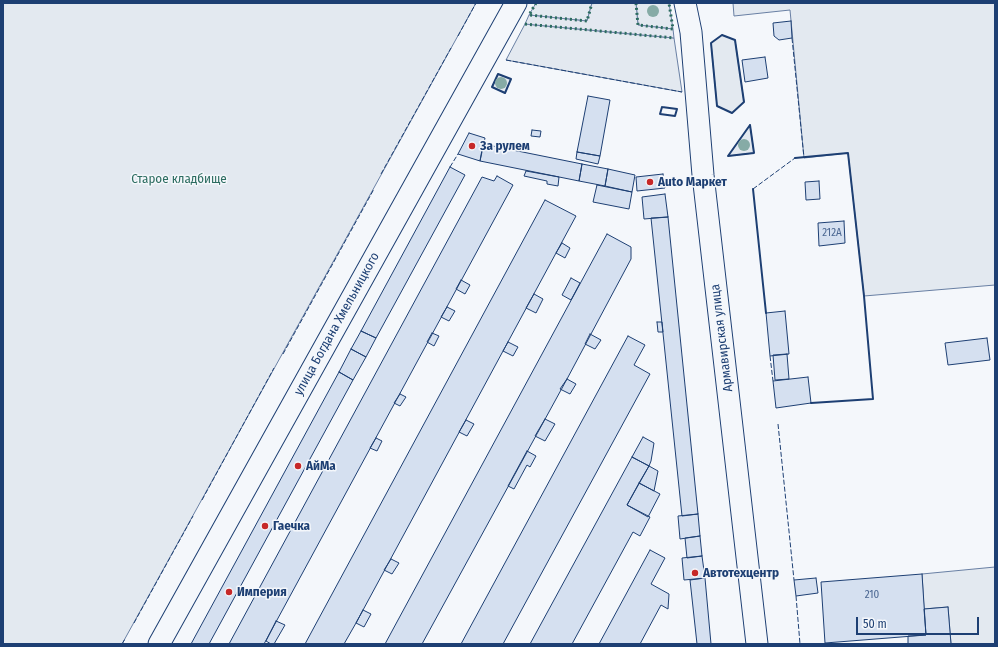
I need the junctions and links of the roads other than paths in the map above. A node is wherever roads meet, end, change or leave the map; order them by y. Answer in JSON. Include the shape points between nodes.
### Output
{"nodes":[{"id":1,"x":515,"y":3,"type":"edge"},
{"id":2,"x":685,"y":3,"type":"edge"},
{"id":3,"x":693,"y":3,"type":"edge"},
{"id":4,"x":691,"y":32,"type":"junction"},
{"id":5,"x":159,"y":644,"type":"edge"},
{"id":6,"x":757,"y":644,"type":"edge"}],
"edges":[{"from":1,"to":5,"type":"main road","name":"улица Богдана Хмельницкого"},
{"from":2,"to":4,"type":"main road","name":"Армавирская улица"},
{"from":3,"to":4,"type":"main road","name":"Армавирская улица"},
{"from":4,"to":6,"type":"main road","name":"Армавирская улица","via":[[703,169]]}]}
